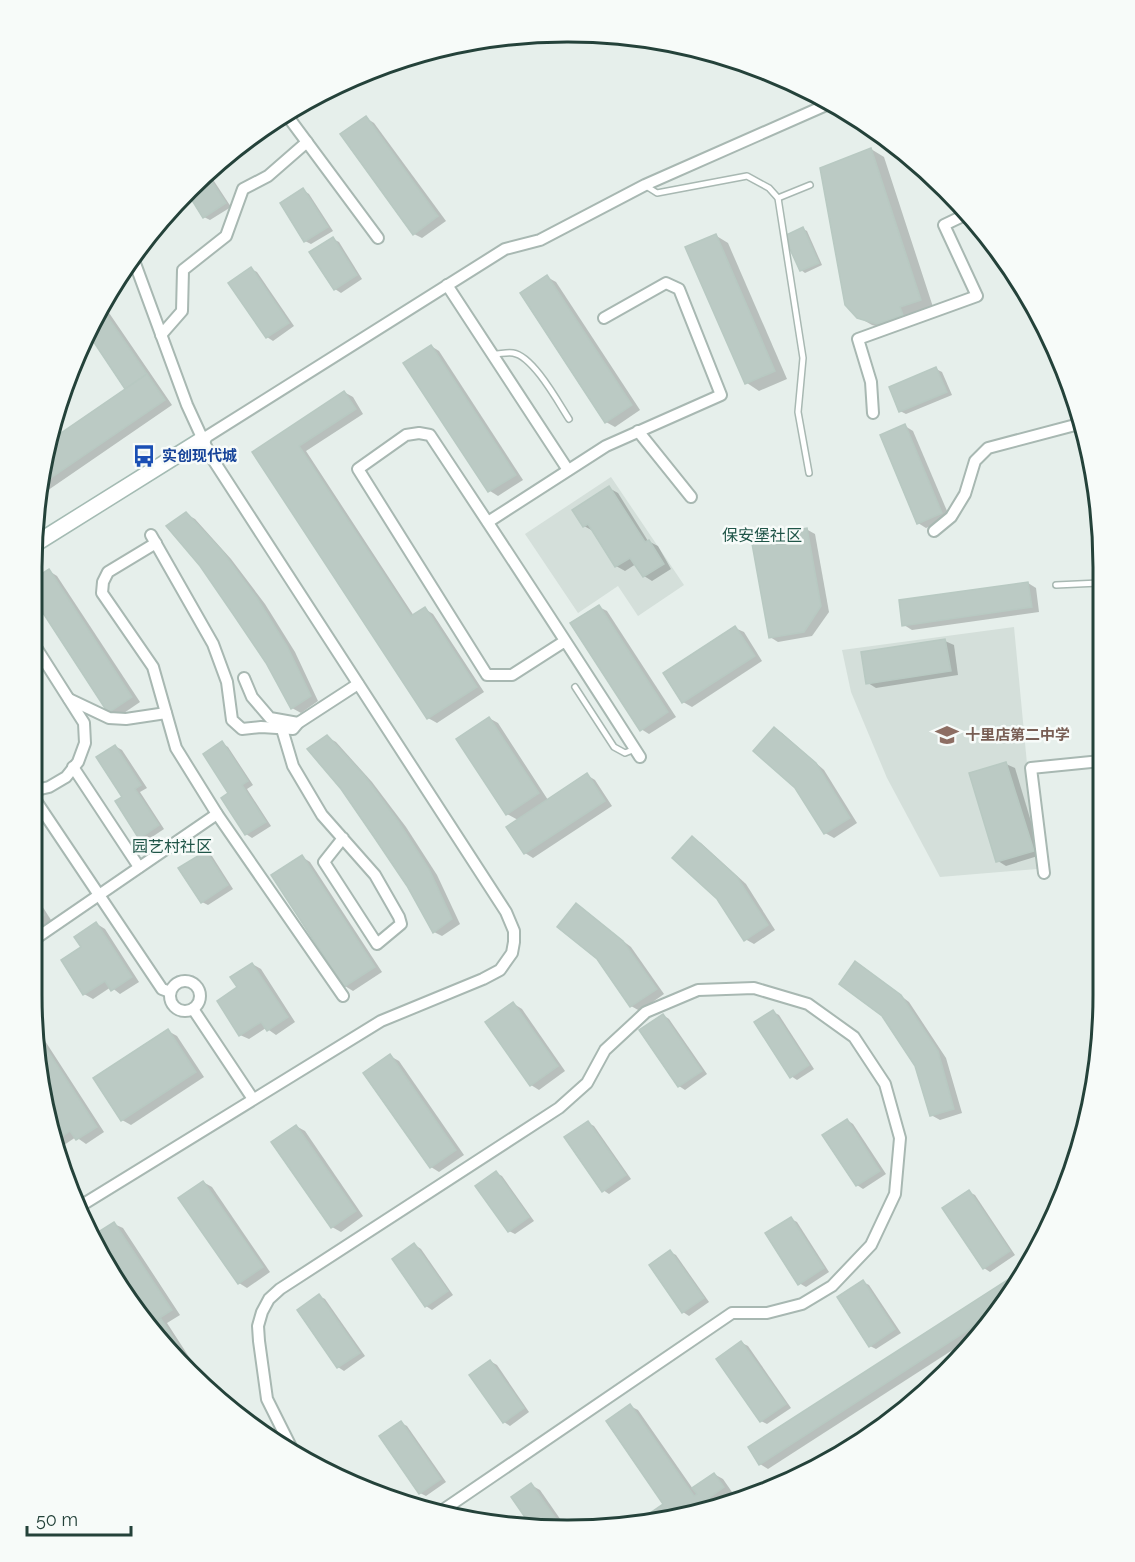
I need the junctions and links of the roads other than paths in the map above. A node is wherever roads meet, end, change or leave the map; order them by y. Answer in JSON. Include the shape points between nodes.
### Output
{"nodes":[{"id":1,"x":821,"y":107,"type":"edge"},
{"id":2,"x":291,"y":121,"type":"edge"},
{"id":3,"x":307,"y":142,"type":"junction"},
{"id":4,"x":645,"y":185,"type":"junction"},
{"id":5,"x":810,"y":185,"type":"dead end"},
{"id":6,"x":778,"y":198,"type":"junction"},
{"id":7,"x":960,"y":218,"type":"edge"},
{"id":8,"x":378,"y":238,"type":"dead end"},
{"id":9,"x":137,"y":268,"type":"edge"},
{"id":10,"x":447,"y":285,"type":"junction"},
{"id":11,"x":604,"y":318,"type":"dead end"},
{"id":12,"x":161,"y":335,"type":"junction"},
{"id":13,"x":492,"y":354,"type":"junction"},
{"id":14,"x":873,"y":413,"type":"dead end"},
{"id":15,"x":569,"y":419,"type":"dead end"},
{"id":16,"x":1073,"y":426,"type":"edge"},
{"id":17,"x":638,"y":431,"type":"junction"},
{"id":18,"x":203,"y":439,"type":"junction"},
{"id":19,"x":568,"y":470,"type":"junction"},
{"id":20,"x":810,"y":473,"type":"dead end"},
{"id":21,"x":691,"y":497,"type":"dead end"},
{"id":22,"x":488,"y":522,"type":"junction"},
{"id":23,"x":934,"y":531,"type":"dead end"},
{"id":24,"x":43,"y":539,"type":"edge"},
{"id":25,"x":1093,"y":583,"type":"edge"},
{"id":26,"x":1056,"y":585,"type":"dead end"},
{"id":27,"x":565,"y":641,"type":"junction"},
{"id":28,"x":42,"y":658,"type":"edge"},
{"id":29,"x":244,"y":678,"type":"dead end"},
{"id":30,"x":358,"y":684,"type":"junction"},
{"id":31,"x":575,"y":687,"type":"dead end"},
{"id":32,"x":69,"y":699,"type":"junction"},
{"id":33,"x":165,"y":712,"type":"junction"},
{"id":34,"x":298,"y":723,"type":"junction"},
{"id":35,"x":282,"y":729,"type":"junction"},
{"id":36,"x":637,"y":753,"type":"joint"},
{"id":37,"x":1093,"y":762,"type":"edge"},
{"id":38,"x":73,"y":767,"type":"junction"},
{"id":39,"x":42,"y":789,"type":"edge"},
{"id":40,"x":42,"y":808,"type":"edge"},
{"id":41,"x":217,"y":814,"type":"junction"},
{"id":42,"x":343,"y":838,"type":"junction"},
{"id":43,"x":139,"y":867,"type":"junction"},
{"id":44,"x":1044,"y":873,"type":"dead end"},
{"id":45,"x":100,"y":894,"type":"junction"},
{"id":46,"x":42,"y":934,"type":"edge"},
{"id":47,"x":170,"y":992,"type":"junction"},
{"id":48,"x":343,"y":996,"type":"dead end"},
{"id":49,"x":193,"y":1009,"type":"junction"},
{"id":50,"x":253,"y":1099,"type":"junction"},
{"id":51,"x":85,"y":1203,"type":"edge"},
{"id":52,"x":286,"y":1438,"type":"edge"},
{"id":53,"x":449,"y":1506,"type":"edge"}],
"edges":[{"from":1,"to":4,"type":"street"},
{"from":2,"to":3,"type":"street"},
{"from":3,"to":8,"type":"street"},
{"from":3,"to":12,"type":"street","via":[[268,176],[243,189],[226,236],[183,270],[182,310]]},
{"from":4,"to":6,"type":"lane","via":[[657,193],[747,176]]},
{"from":4,"to":10,"type":"street","via":[[540,240],[505,249]]},
{"from":5,"to":6,"type":"lane"},
{"from":6,"to":20,"type":"lane","via":[[803,358],[798,412]]},
{"from":7,"to":14,"type":"street","via":[[944,225],[977,296],[858,339],[871,382]]},
{"from":9,"to":12,"type":"street"},
{"from":10,"to":13,"type":"street"},
{"from":10,"to":18,"type":"street"},
{"from":11,"to":17,"type":"street","via":[[666,283],[679,289],[721,395]]},
{"from":12,"to":18,"type":"street"},
{"from":13,"to":15,"type":"lane","via":[[513,353],[534,366]]},
{"from":13,"to":19,"type":"street"},
{"from":16,"to":23,"type":"street","via":[[988,448],[975,460],[965,494],[951,517]]},
{"from":17,"to":19,"type":"street"},
{"from":17,"to":21,"type":"street"},
{"from":18,"to":24,"type":"street"},
{"from":18,"to":30,"type":"street"},
{"from":19,"to":22,"type":"street"},
{"from":22,"to":27,"type":"street"},
{"from":22,"to":27,"type":"street","via":[[430,435],[406,435],[358,469],[488,675],[512,675]]},
{"from":25,"to":26,"type":"lane"},
{"from":27,"to":36,"type":"street"},
{"from":28,"to":32,"type":"street"},
{"from":29,"to":34,"type":"street","via":[[252,697],[270,718]]},
{"from":30,"to":34,"type":"street"},
{"from":30,"to":50,"type":"street","via":[[506,912],[514,931],[512,953],[500,970],[381,1021]]},
{"from":31,"to":36,"type":"lane","via":[[614,747],[625,753]]},
{"from":32,"to":33,"type":"street","via":[[109,718]]},
{"from":32,"to":38,"type":"street","via":[[84,723],[85,743]]},
{"from":33,"to":35,"type":"street","via":[[153,667],[102,593],[108,572],[154,539],[213,644],[227,682],[232,720],[242,729]]},
{"from":33,"to":41,"type":"street","via":[[176,748]]},
{"from":34,"to":35,"type":"street","via":[[293,729]]},
{"from":35,"to":42,"type":"street","via":[[293,766],[322,815]]},
{"from":37,"to":44,"type":"street","via":[[1031,768]]},
{"from":38,"to":39,"type":"street","via":[[66,777]]},
{"from":38,"to":43,"type":"street"},
{"from":40,"to":45,"type":"street"},
{"from":41,"to":43,"type":"street"},
{"from":41,"to":48,"type":"street"},
{"from":42,"to":42,"type":"street","via":[[375,875],[399,916],[401,924],[377,944],[324,862]]},
{"from":43,"to":45,"type":"street"},
{"from":45,"to":46,"type":"street"},
{"from":45,"to":47,"type":"street","via":[[162,989]]},
{"from":47,"to":49,"type":"street","via":[[171,1004],[176,1008]]},
{"from":47,"to":49,"type":"street","via":[[177,982],[194,983],[200,999]]},
{"from":49,"to":50,"type":"street"},
{"from":50,"to":51,"type":"street"},
{"from":52,"to":53,"type":"street","via":[[267,1399],[258,1326],[269,1299],[559,1108],[587,1083],[605,1050],[646,1012],[698,990],[754,988],[808,1004],[854,1037],[885,1084],[900,1138],[895,1194],[871,1245],[832,1286],[802,1304],[767,1313],[732,1313]]}]}
